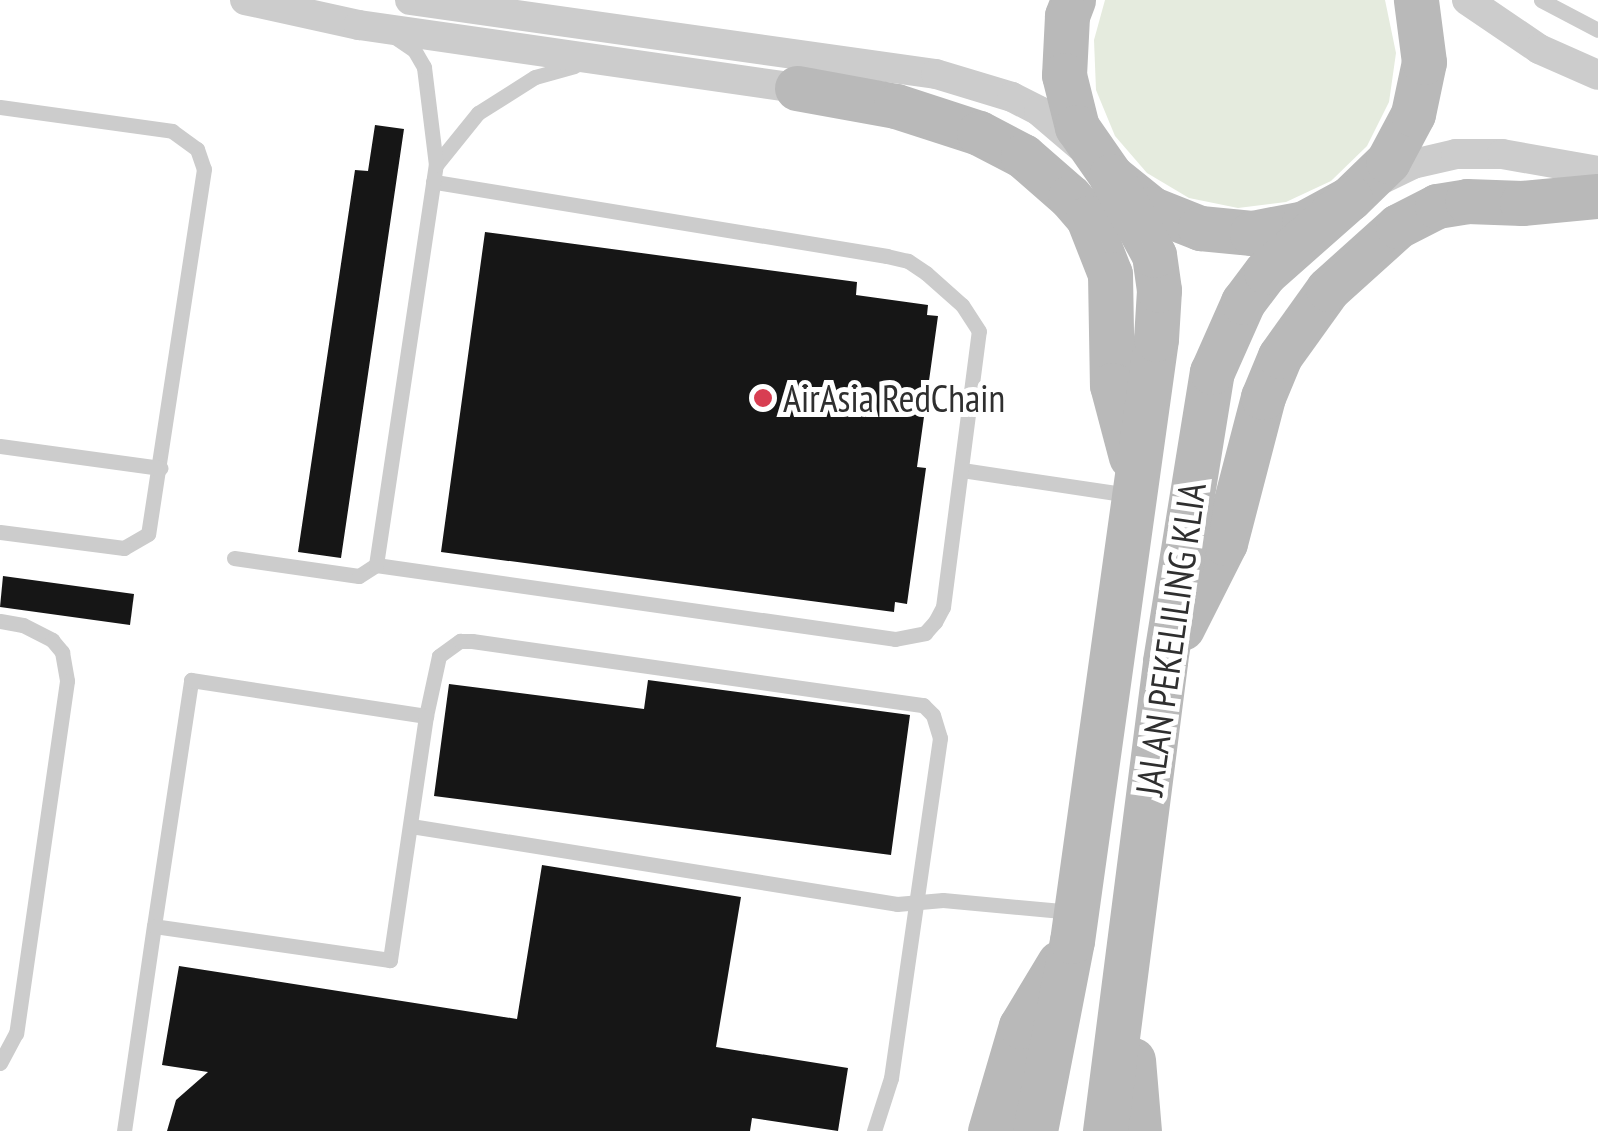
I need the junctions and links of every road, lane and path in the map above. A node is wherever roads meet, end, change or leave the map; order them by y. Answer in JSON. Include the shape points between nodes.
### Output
{"nodes":[{"id":1,"x":244,"y":0,"type":"edge"},
{"id":2,"x":410,"y":0,"type":"edge"},
{"id":3,"x":1073,"y":0,"type":"edge"},
{"id":4,"x":1416,"y":0,"type":"edge"},
{"id":5,"x":1467,"y":0,"type":"edge"},
{"id":6,"x":1541,"y":0,"type":"edge"},
{"id":7,"x":358,"y":26,"type":"junction"},
{"id":8,"x":1598,"y":30,"type":"edge"},
{"id":9,"x":627,"y":64,"type":"junction"},
{"id":10,"x":1598,"y":75,"type":"edge"},
{"id":11,"x":798,"y":88,"type":"joint"},
{"id":12,"x":0,"y":107,"type":"edge"},
{"id":13,"x":436,"y":165,"type":"junction"},
{"id":14,"x":1598,"y":172,"type":"edge"},
{"id":15,"x":1111,"y":176,"type":"junction"},
{"id":16,"x":433,"y":182,"type":"junction"},
{"id":17,"x":1598,"y":196,"type":"edge"},
{"id":18,"x":1350,"y":198,"type":"junction"},
{"id":19,"x":0,"y":446,"type":"edge"},
{"id":20,"x":160,"y":468,"type":"junction"},
{"id":21,"x":962,"y":470,"type":"junction"},
{"id":22,"x":1134,"y":484,"type":"junction"},
{"id":23,"x":0,"y":532,"type":"edge"},
{"id":24,"x":234,"y":558,"type":"dead end"},
{"id":25,"x":376,"y":565,"type":"junction"},
{"id":26,"x":0,"y":622,"type":"edge"},
{"id":27,"x":1165,"y":661,"type":"junction"},
{"id":28,"x":426,"y":716,"type":"junction"},
{"id":29,"x":411,"y":826,"type":"junction"},
{"id":30,"x":915,"y":903,"type":"junction"},
{"id":31,"x":154,"y":926,"type":"junction"},
{"id":32,"x":1074,"y":927,"type":"junction"},
{"id":33,"x":1125,"y":968,"type":"junction"},
{"id":34,"x":0,"y":1063,"type":"edge"},
{"id":35,"x":124,"y":1131,"type":"edge"},
{"id":36,"x":874,"y":1131,"type":"edge"},
{"id":37,"x":990,"y":1131,"type":"edge"},
{"id":38,"x":1035,"y":1131,"type":"edge"},
{"id":39,"x":1105,"y":1131,"type":"edge"},
{"id":40,"x":1139,"y":1131,"type":"edge"}],
"edges":[{"from":1,"to":7,"type":"street"},
{"from":2,"to":15,"type":"street","via":[[936,74],[1039,111]]},
{"from":3,"to":15,"type":"main road","name":"JALAN PEKELILING KLIA","via":[[1064,75],[1077,128]]},
{"from":4,"to":18,"type":"main road","name":"JALAN PEKELILING KLIA","via":[[1424,62],[1413,114],[1388,161]]},
{"from":5,"to":10,"type":"street","via":[[1539,49]]},
{"from":6,"to":8,"type":"lane"},
{"from":7,"to":9,"type":"street"},
{"from":7,"to":13,"type":"lane","via":[[399,38],[424,67]]},
{"from":9,"to":11,"type":"street"},
{"from":9,"to":13,"type":"lane","via":[[561,68],[534,78],[478,113]]},
{"from":11,"to":22,"type":"main road","via":[[896,106],[979,133],[1023,156],[1088,218],[1110,274],[1112,385]]},
{"from":12,"to":20,"type":"lane","via":[[172,132],[202,158]]},
{"from":13,"to":16,"type":"lane"},
{"from":14,"to":18,"type":"street","via":[[1502,154],[1456,154],[1414,164]]},
{"from":15,"to":18,"type":"main road","name":"JALAN PEKELILING KLIA","via":[[1152,209],[1200,228],[1235,232],[1304,223]]},
{"from":15,"to":22,"type":"main road","name":"JALAN PEKELILING KLIA","via":[[1154,255],[1159,290]]},
{"from":16,"to":21,"type":"lane","via":[[908,261],[962,305],[979,331]]},
{"from":16,"to":25,"type":"lane"},
{"from":17,"to":27,"type":"main road","via":[[1437,206],[1398,226],[1328,289],[1280,356],[1263,396],[1225,543]]},
{"from":18,"to":27,"type":"main road","name":"JALAN PEKELILING KLIA","via":[[1266,272],[1222,343],[1202,415]]},
{"from":19,"to":20,"type":"lane"},
{"from":20,"to":23,"type":"lane","via":[[153,522],[133,547]]},
{"from":21,"to":22,"type":"lane"},
{"from":21,"to":25,"type":"lane","via":[[942,607],[926,633],[911,638]]},
{"from":22,"to":32,"type":"main road","name":"JALAN PEKELILING KLIA"},
{"from":24,"to":25,"type":"lane","via":[[359,576]]},
{"from":26,"to":34,"type":"lane","via":[[52,640],[62,652],[67,682],[16,1033]]},
{"from":27,"to":33,"type":"main road","name":"JALAN PEKELILING KLIA"},
{"from":28,"to":29,"type":"lane"},
{"from":28,"to":30,"type":"lane","via":[[433,667],[460,641],[923,705],[940,738]]},
{"from":28,"to":31,"type":"lane","via":[[191,680]]},
{"from":29,"to":30,"type":"lane"},
{"from":29,"to":31,"type":"lane","via":[[390,960]]},
{"from":30,"to":32,"type":"lane","via":[[943,900]]},
{"from":30,"to":36,"type":"lane","via":[[891,1078]]},
{"from":31,"to":35,"type":"lane"},
{"from":32,"to":37,"type":"main road","via":[[1021,1026]]},
{"from":32,"to":38,"type":"main road","name":"JALAN PEKELILING KLIA"},
{"from":33,"to":39,"type":"main road","name":"JALAN PEKELILING KLIA"},
{"from":33,"to":40,"type":"main road"}]}
